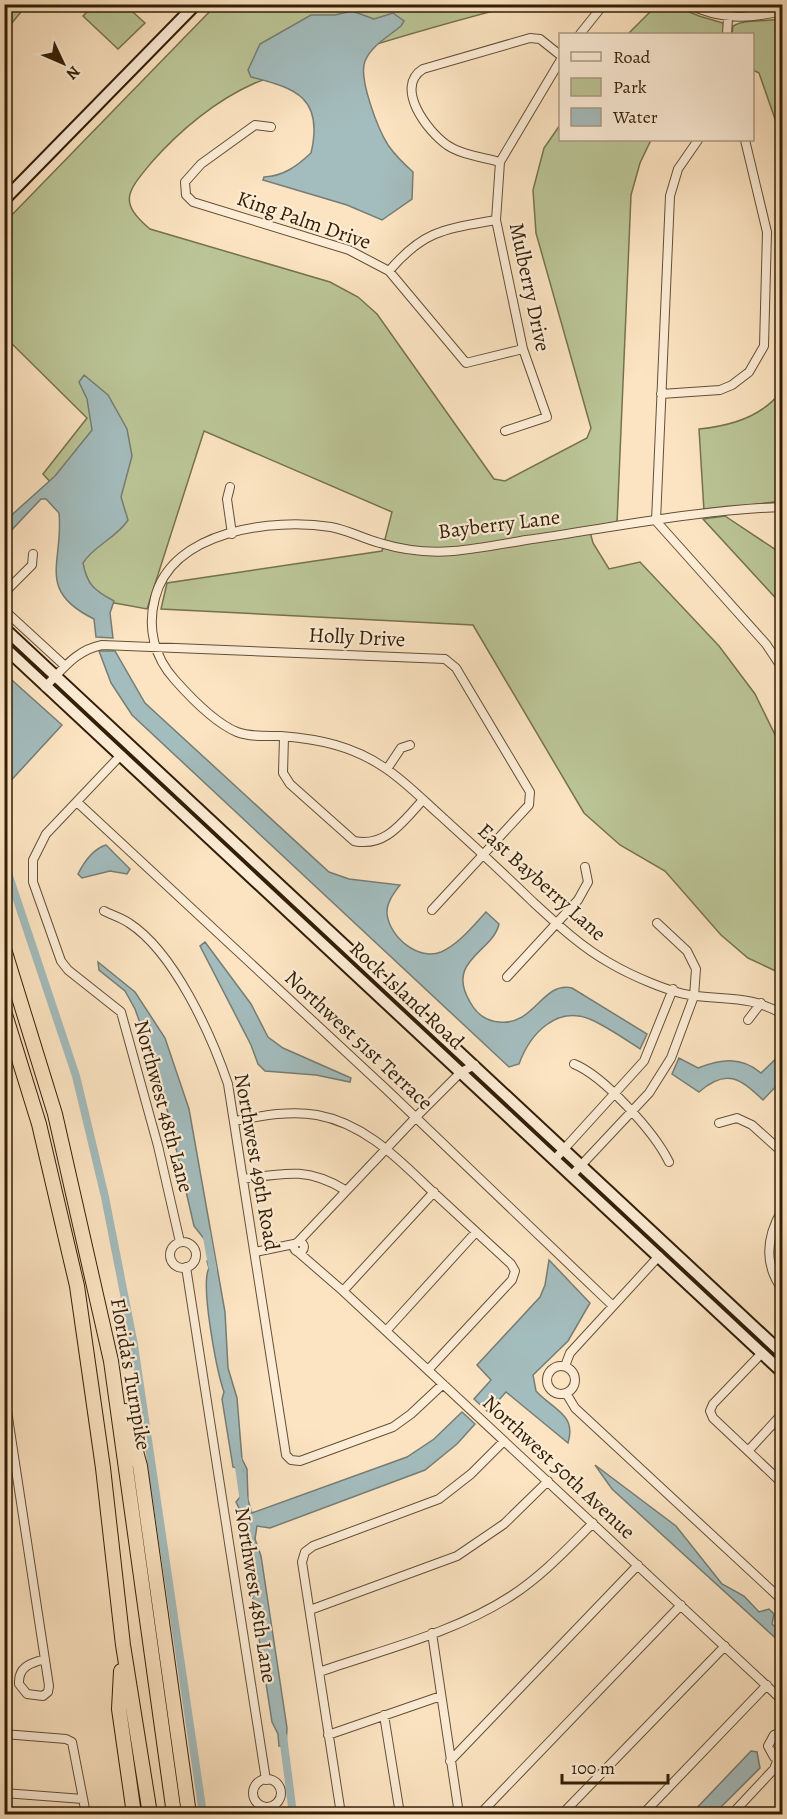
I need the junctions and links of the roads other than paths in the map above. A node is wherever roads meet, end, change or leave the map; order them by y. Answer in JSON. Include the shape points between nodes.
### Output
{"nodes":[{"id":1,"x":196,"y":4,"type":"edge"},
{"id":2,"x":604,"y":4,"type":"edge"},
{"id":3,"x":688,"y":4,"type":"edge"},
{"id":4,"x":783,"y":11,"type":"edge"},
{"id":5,"x":728,"y":18,"type":"junction"},
{"id":6,"x":581,"y":33,"type":"edge"},
{"id":7,"x":726,"y":33,"type":"edge"},
{"id":8,"x":559,"y":53,"type":"edge"},
{"id":9,"x":559,"y":64,"type":"edge"},
{"id":10,"x":271,"y":127,"type":"dead end"},
{"id":11,"x":697,"y":141,"type":"edge"},
{"id":12,"x":745,"y":141,"type":"edge"},
{"id":13,"x":500,"y":162,"type":"junction"},
{"id":14,"x":4,"y":200,"type":"edge"},
{"id":15,"x":496,"y":220,"type":"junction"},
{"id":16,"x":389,"y":272,"type":"junction"},
{"id":17,"x":523,"y":349,"type":"junction"},
{"id":18,"x":661,"y":394,"type":"junction"},
{"id":19,"x":505,"y":431,"type":"dead end"},
{"id":20,"x":230,"y":487,"type":"dead end"},
{"id":21,"x":783,"y":507,"type":"edge"},
{"id":22,"x":656,"y":521,"type":"junction"},
{"id":23,"x":232,"y":534,"type":"junction"},
{"id":24,"x":33,"y":554,"type":"dead end"},
{"id":25,"x":4,"y":593,"type":"edge"},
{"id":26,"x":4,"y":610,"type":"edge"},
{"id":27,"x":4,"y":628,"type":"edge"},
{"id":28,"x":154,"y":645,"type":"junction"},
{"id":29,"x":4,"y":647,"type":"edge"},
{"id":30,"x":65,"y":666,"type":"junction"},
{"id":31,"x":783,"y":668,"type":"edge"},
{"id":32,"x":55,"y":677,"type":"junction"},
{"id":33,"x":45,"y":687,"type":"junction"},
{"id":34,"x":284,"y":737,"type":"junction"},
{"id":35,"x":410,"y":746,"type":"dead end"},
{"id":36,"x":120,"y":756,"type":"junction"},
{"id":37,"x":387,"y":769,"type":"junction"},
{"id":38,"x":423,"y":800,"type":"junction"},
{"id":39,"x":77,"y":802,"type":"junction"},
{"id":40,"x":483,"y":854,"type":"junction"},
{"id":41,"x":585,"y":867,"type":"dead end"},
{"id":42,"x":432,"y":910,"type":"dead end"},
{"id":43,"x":104,"y":911,"type":"dead end"},
{"id":44,"x":657,"y":923,"type":"dead end"},
{"id":45,"x":557,"y":924,"type":"junction"},
{"id":46,"x":4,"y":949,"type":"edge"},
{"id":47,"x":507,"y":977,"type":"dead end"},
{"id":48,"x":673,"y":989,"type":"junction"},
{"id":49,"x":694,"y":996,"type":"junction"},
{"id":50,"x":761,"y":1003,"type":"junction"},
{"id":51,"x":4,"y":1011,"type":"edge"},
{"id":52,"x":783,"y":1014,"type":"edge"},
{"id":53,"x":748,"y":1020,"type":"dead end"},
{"id":54,"x":574,"y":1064,"type":"dead end"},
{"id":55,"x":475,"y":1065,"type":"junction"},
{"id":56,"x":461,"y":1072,"type":"junction"},
{"id":57,"x":616,"y":1096,"type":"junction"},
{"id":58,"x":633,"y":1112,"type":"junction"},
{"id":59,"x":415,"y":1118,"type":"junction"},
{"id":60,"x":235,"y":1121,"type":"junction"},
{"id":61,"x":719,"y":1123,"type":"dead end"},
{"id":62,"x":783,"y":1139,"type":"edge"},
{"id":63,"x":776,"y":1146,"type":"junction"},
{"id":64,"x":385,"y":1148,"type":"junction"},
{"id":65,"x":565,"y":1148,"type":"junction"},
{"id":66,"x":783,"y":1152,"type":"edge"},
{"id":67,"x":555,"y":1159,"type":"junction"},
{"id":68,"x":669,"y":1162,"type":"dead end"},
{"id":69,"x":582,"y":1164,"type":"junction"},
{"id":70,"x":573,"y":1175,"type":"junction"},
{"id":71,"x":243,"y":1179,"type":"junction"},
{"id":72,"x":345,"y":1190,"type":"junction"},
{"id":73,"x":434,"y":1192,"type":"junction"},
{"id":74,"x":783,"y":1210,"type":"edge"},
{"id":75,"x":476,"y":1232,"type":"junction"},
{"id":76,"x":180,"y":1242,"type":"junction"},
{"id":77,"x":298,"y":1247,"type":"junction"},
{"id":78,"x":255,"y":1252,"type":"junction"},
{"id":79,"x":659,"y":1257,"type":"junction"},
{"id":80,"x":186,"y":1270,"type":"junction"},
{"id":81,"x":783,"y":1289,"type":"edge"},
{"id":82,"x":343,"y":1291,"type":"junction"},
{"id":83,"x":613,"y":1306,"type":"junction"},
{"id":84,"x":386,"y":1331,"type":"junction"},
{"id":85,"x":762,"y":1353,"type":"junction"},
{"id":86,"x":783,"y":1353,"type":"edge"},
{"id":87,"x":111,"y":1361,"type":"junction"},
{"id":88,"x":565,"y":1366,"type":"junction"},
{"id":89,"x":428,"y":1370,"type":"junction"},
{"id":90,"x":783,"y":1372,"type":"edge"},
{"id":91,"x":443,"y":1384,"type":"junction"},
{"id":92,"x":4,"y":1391,"type":"edge"},
{"id":93,"x":566,"y":1393,"type":"junction"},
{"id":94,"x":783,"y":1414,"type":"edge"},
{"id":95,"x":504,"y":1441,"type":"junction"},
{"id":96,"x":748,"y":1451,"type":"junction"},
{"id":97,"x":548,"y":1481,"type":"junction"},
{"id":98,"x":783,"y":1483,"type":"edge"},
{"id":99,"x":593,"y":1523,"type":"junction"},
{"id":100,"x":638,"y":1566,"type":"junction"},
{"id":101,"x":783,"y":1600,"type":"edge"},
{"id":102,"x":681,"y":1605,"type":"junction"},
{"id":103,"x":310,"y":1610,"type":"junction"},
{"id":104,"x":432,"y":1633,"type":"junction"},
{"id":105,"x":123,"y":1646,"type":"junction"},
{"id":106,"x":724,"y":1646,"type":"junction"},
{"id":107,"x":45,"y":1659,"type":"junction"},
{"id":108,"x":319,"y":1672,"type":"junction"},
{"id":109,"x":767,"y":1685,"type":"junction"},
{"id":110,"x":441,"y":1696,"type":"junction"},
{"id":111,"x":783,"y":1700,"type":"edge"},
{"id":112,"x":384,"y":1715,"type":"junction"},
{"id":113,"x":783,"y":1732,"type":"edge"},
{"id":114,"x":4,"y":1734,"type":"edge"},
{"id":115,"x":328,"y":1735,"type":"junction"},
{"id":116,"x":780,"y":1759,"type":"edge"},
{"id":117,"x":450,"y":1761,"type":"junction"},
{"id":118,"x":266,"y":1780,"type":"junction"},
{"id":119,"x":4,"y":1793,"type":"edge"},
{"id":120,"x":83,"y":1799,"type":"junction"},
{"id":121,"x":270,"y":1811,"type":"edge"},
{"id":122,"x":86,"y":1815,"type":"edge"},
{"id":123,"x":134,"y":1815,"type":"edge"},
{"id":124,"x":150,"y":1815,"type":"edge"},
{"id":125,"x":174,"y":1815,"type":"edge"},
{"id":126,"x":189,"y":1815,"type":"edge"},
{"id":127,"x":341,"y":1815,"type":"edge"},
{"id":128,"x":400,"y":1815,"type":"edge"},
{"id":129,"x":459,"y":1815,"type":"edge"},
{"id":130,"x":480,"y":1815,"type":"edge"},
{"id":131,"x":562,"y":1815,"type":"edge"},
{"id":132,"x":643,"y":1815,"type":"edge"},
{"id":133,"x":732,"y":1815,"type":"edge"}],
"edges":[{"from":1,"to":14,"type":"main road"},
{"from":2,"to":6,"type":"street"},
{"from":3,"to":5,"type":"street"},
{"from":4,"to":5,"type":"street"},
{"from":5,"to":7,"type":"street"},
{"from":8,"to":13,"type":"street","via":[[540,39],[530,38],[415,74],[411,90],[421,116],[434,134],[459,152]]},
{"from":9,"to":13,"type":"street","name":"Mulberry Drive"},
{"from":10,"to":16,"type":"street","name":"King Palm Drive","via":[[255,125],[201,164],[185,182],[186,195],[193,202],[349,250]]},
{"from":11,"to":18,"type":"street","via":[[678,170],[670,196]]},
{"from":12,"to":18,"type":"street","via":[[767,232],[764,346],[749,372],[732,385],[720,390]]},
{"from":13,"to":15,"type":"street","name":"Mulberry Drive"},
{"from":15,"to":16,"type":"street","via":[[440,230],[418,241]]},
{"from":15,"to":17,"type":"street","name":"Mulberry Drive"},
{"from":16,"to":17,"type":"street","name":"King Palm Drive","via":[[466,363]]},
{"from":17,"to":19,"type":"street","name":"Mulberry Drive","via":[[547,417]]},
{"from":18,"to":22,"type":"street"},
{"from":20,"to":23,"type":"street","via":[[227,499]]},
{"from":21,"to":22,"type":"street","name":"Bayberry Lane"},
{"from":22,"to":23,"type":"street","name":"Bayberry Lane","via":[[452,551],[412,550],[337,528],[308,524]]},
{"from":22,"to":31,"type":"street"},
{"from":23,"to":28,"type":"street","name":"Bayberry Lane","via":[[205,540],[185,551],[171,566],[153,604]]},
{"from":24,"to":25,"type":"street","via":[[32,565]]},
{"from":26,"to":30,"type":"street"},
{"from":27,"to":32,"type":"main road","name":"Rock Island Road"},
{"from":28,"to":30,"type":"street","name":"Holly Drive","via":[[88,647]]},
{"from":28,"to":34,"type":"street","name":"East Bayberry Lane","via":[[174,680],[222,724],[239,733]]},
{"from":28,"to":40,"type":"street","name":"Holly Drive","via":[[445,659],[456,668],[530,792],[529,804]]},
{"from":29,"to":33,"type":"main road","name":"Rock Island Road"},
{"from":30,"to":32,"type":"street","name":"Holly Drive"},
{"from":32,"to":33,"type":"street","name":"Holly Drive"},
{"from":32,"to":55,"type":"main road","name":"Rock Island Road"},
{"from":33,"to":36,"type":"main road","name":"Rock Island Road"},
{"from":34,"to":37,"type":"street","name":"East Bayberry Lane","via":[[319,740],[352,749]]},
{"from":34,"to":38,"type":"street","via":[[283,773],[290,784],[354,841],[380,841],[392,834]]},
{"from":35,"to":37,"type":"street","via":[[402,748]]},
{"from":36,"to":39,"type":"street","name":"Northwest 48th Lane"},
{"from":36,"to":56,"type":"main road","name":"Rock Island Road"},
{"from":37,"to":38,"type":"street","name":"East Bayberry Lane"},
{"from":38,"to":40,"type":"street","name":"East Bayberry Lane"},
{"from":39,"to":59,"type":"street","name":"Northwest 51st Terrace"},
{"from":39,"to":76,"type":"street","name":"Northwest 48th Lane","via":[[40,843],[33,860],[33,882],[61,961],[121,1012]]},
{"from":40,"to":42,"type":"street"},
{"from":40,"to":45,"type":"street","name":"East Bayberry Lane"},
{"from":41,"to":45,"type":"street","via":[[588,882]]},
{"from":43,"to":60,"type":"street","name":"Northwest 49th Road","via":[[130,923],[167,959],[214,1045],[228,1084]]},
{"from":44,"to":49,"type":"street","via":[[687,951],[696,969]]},
{"from":45,"to":47,"type":"street"},
{"from":45,"to":48,"type":"street","name":"East Bayberry Lane","via":[[607,962]]},
{"from":46,"to":87,"type":"highway","name":"Florida's Turnpike","via":[[55,1114]]},
{"from":48,"to":49,"type":"street","name":"East Bayberry Lane"},
{"from":48,"to":57,"type":"street","via":[[644,1061]]},
{"from":49,"to":50,"type":"street","name":"East Bayberry Lane"},
{"from":49,"to":58,"type":"street","via":[[671,1058],[650,1094]]},
{"from":50,"to":52,"type":"street","name":"East Bayberry Lane"},
{"from":50,"to":53,"type":"street"},
{"from":51,"to":105,"type":"highway","name":"Florida's Turnpike","via":[[39,1124],[77,1286]]},
{"from":54,"to":57,"type":"street","via":[[587,1069]]},
{"from":55,"to":56,"type":"street"},
{"from":55,"to":65,"type":"main road","name":"Rock Island Road"},
{"from":56,"to":59,"type":"street"},
{"from":56,"to":67,"type":"main road","name":"Rock Island Road"},
{"from":57,"to":58,"type":"street"},
{"from":57,"to":65,"type":"street"},
{"from":58,"to":68,"type":"street"},
{"from":58,"to":69,"type":"street"},
{"from":59,"to":64,"type":"street"},
{"from":59,"to":83,"type":"street","name":"Northwest 51st Terrace"},
{"from":60,"to":64,"type":"street","via":[[287,1114],[315,1115],[361,1130]]},
{"from":60,"to":71,"type":"street","name":"Northwest 49th Road"},
{"from":61,"to":63,"type":"street","via":[[737,1118],[752,1125]]},
{"from":62,"to":63,"type":"street"},
{"from":63,"to":66,"type":"street"},
{"from":64,"to":72,"type":"street"},
{"from":64,"to":73,"type":"street"},
{"from":65,"to":67,"type":"street"},
{"from":65,"to":69,"type":"main road","name":"Rock Island Road"},
{"from":67,"to":70,"type":"main road","name":"Rock Island Road"},
{"from":69,"to":70,"type":"street"},
{"from":69,"to":86,"type":"main road","name":"Rock Island Road"},
{"from":70,"to":79,"type":"main road","name":"Rock Island Road"},
{"from":71,"to":72,"type":"street","via":[[305,1173],[327,1179]]},
{"from":71,"to":78,"type":"street","name":"Northwest 49th Road"},
{"from":72,"to":77,"type":"street"},
{"from":73,"to":75,"type":"street"},
{"from":73,"to":82,"type":"street"},
{"from":74,"to":81,"type":"street","via":[[772,1227],[769,1248],[772,1269]]},
{"from":75,"to":84,"type":"street"},
{"from":75,"to":89,"type":"street","via":[[511,1264],[515,1271],[512,1280]]},
{"from":76,"to":80,"type":"street","name":"Northwest 48th Lane","via":[[192,1246],[195,1254]]},
{"from":76,"to":80,"type":"street","name":"Northwest 48th Lane","via":[[171,1250],[170,1258]]},
{"from":77,"to":78,"type":"street"},
{"from":77,"to":82,"type":"street","name":"Northwest 50th Avenue"},
{"from":78,"to":91,"type":"street","name":"Northwest 49th Road","via":[[286,1455],[291,1460],[300,1461],[393,1427]]},
{"from":79,"to":83,"type":"street"},
{"from":79,"to":85,"type":"main road","name":"Rock Island Road"},
{"from":80,"to":118,"type":"street","name":"Northwest 48th Lane"},
{"from":82,"to":84,"type":"street","name":"Northwest 50th Avenue"},
{"from":83,"to":88,"type":"street","via":[[570,1353]]},
{"from":84,"to":89,"type":"street","name":"Northwest 50th Avenue"},
{"from":85,"to":90,"type":"main road","name":"Rock Island Road"},
{"from":85,"to":96,"type":"street","via":[[710,1411],[713,1419]]},
{"from":87,"to":125,"type":"highway","name":"Florida's Turnpike"},
{"from":87,"to":126,"type":"highway","via":[[140,1466]]},
{"from":88,"to":93,"type":"street","via":[[574,1373],[575,1381]]},
{"from":88,"to":93,"type":"street","via":[[552,1370],[548,1383],[552,1391]]},
{"from":89,"to":91,"type":"street","name":"Northwest 50th Avenue"},
{"from":91,"to":95,"type":"street","name":"Northwest 50th Avenue"},
{"from":92,"to":107,"type":"street"},
{"from":93,"to":101,"type":"street","via":[[575,1408]]},
{"from":94,"to":96,"type":"street"},
{"from":95,"to":97,"type":"street","name":"Northwest 50th Avenue"},
{"from":95,"to":103,"type":"street","via":[[439,1499],[305,1552],[302,1562]]},
{"from":96,"to":98,"type":"street"},
{"from":97,"to":99,"type":"street","name":"Northwest 50th Avenue"},
{"from":97,"to":103,"type":"street","via":[[504,1524],[456,1556]]},
{"from":99,"to":100,"type":"street","name":"Northwest 50th Avenue"},
{"from":99,"to":104,"type":"street","via":[[546,1570],[512,1596],[479,1615]]},
{"from":100,"to":102,"type":"street","name":"Northwest 50th Avenue"},
{"from":100,"to":117,"type":"street"},
{"from":102,"to":106,"type":"street","name":"Northwest 50th Avenue"},
{"from":102,"to":130,"type":"street"},
{"from":103,"to":108,"type":"street"},
{"from":104,"to":108,"type":"street"},
{"from":104,"to":110,"type":"street"},
{"from":105,"to":123,"type":"highway","via":[[119,1709]]},
{"from":105,"to":124,"type":"highway","name":"Florida's Turnpike"},
{"from":106,"to":109,"type":"street","name":"Northwest 50th Avenue"},
{"from":106,"to":131,"type":"street"},
{"from":107,"to":107,"type":"street","via":[[21,1671],[19,1684],[27,1694],[43,1696],[48,1692]]},
{"from":108,"to":115,"type":"street"},
{"from":109,"to":111,"type":"street","name":"Northwest 50th Avenue"},
{"from":109,"to":132,"type":"street"},
{"from":110,"to":112,"type":"street"},
{"from":110,"to":117,"type":"street"},
{"from":112,"to":115,"type":"street"},
{"from":112,"to":128,"type":"street"},
{"from":113,"to":116,"type":"street","via":[[769,1742],[771,1754]]},
{"from":114,"to":120,"type":"street","via":[[66,1738],[72,1742]]},
{"from":115,"to":127,"type":"street"},
{"from":116,"to":133,"type":"street"},
{"from":117,"to":129,"type":"street"},
{"from":118,"to":121,"type":"street","name":"Northwest 48th Lane","via":[[277,1784],[280,1792]]},
{"from":118,"to":121,"type":"street","name":"Northwest 48th Lane","via":[[258,1783],[253,1795],[257,1803]]},
{"from":119,"to":120,"type":"street"},
{"from":120,"to":122,"type":"street"}]}
